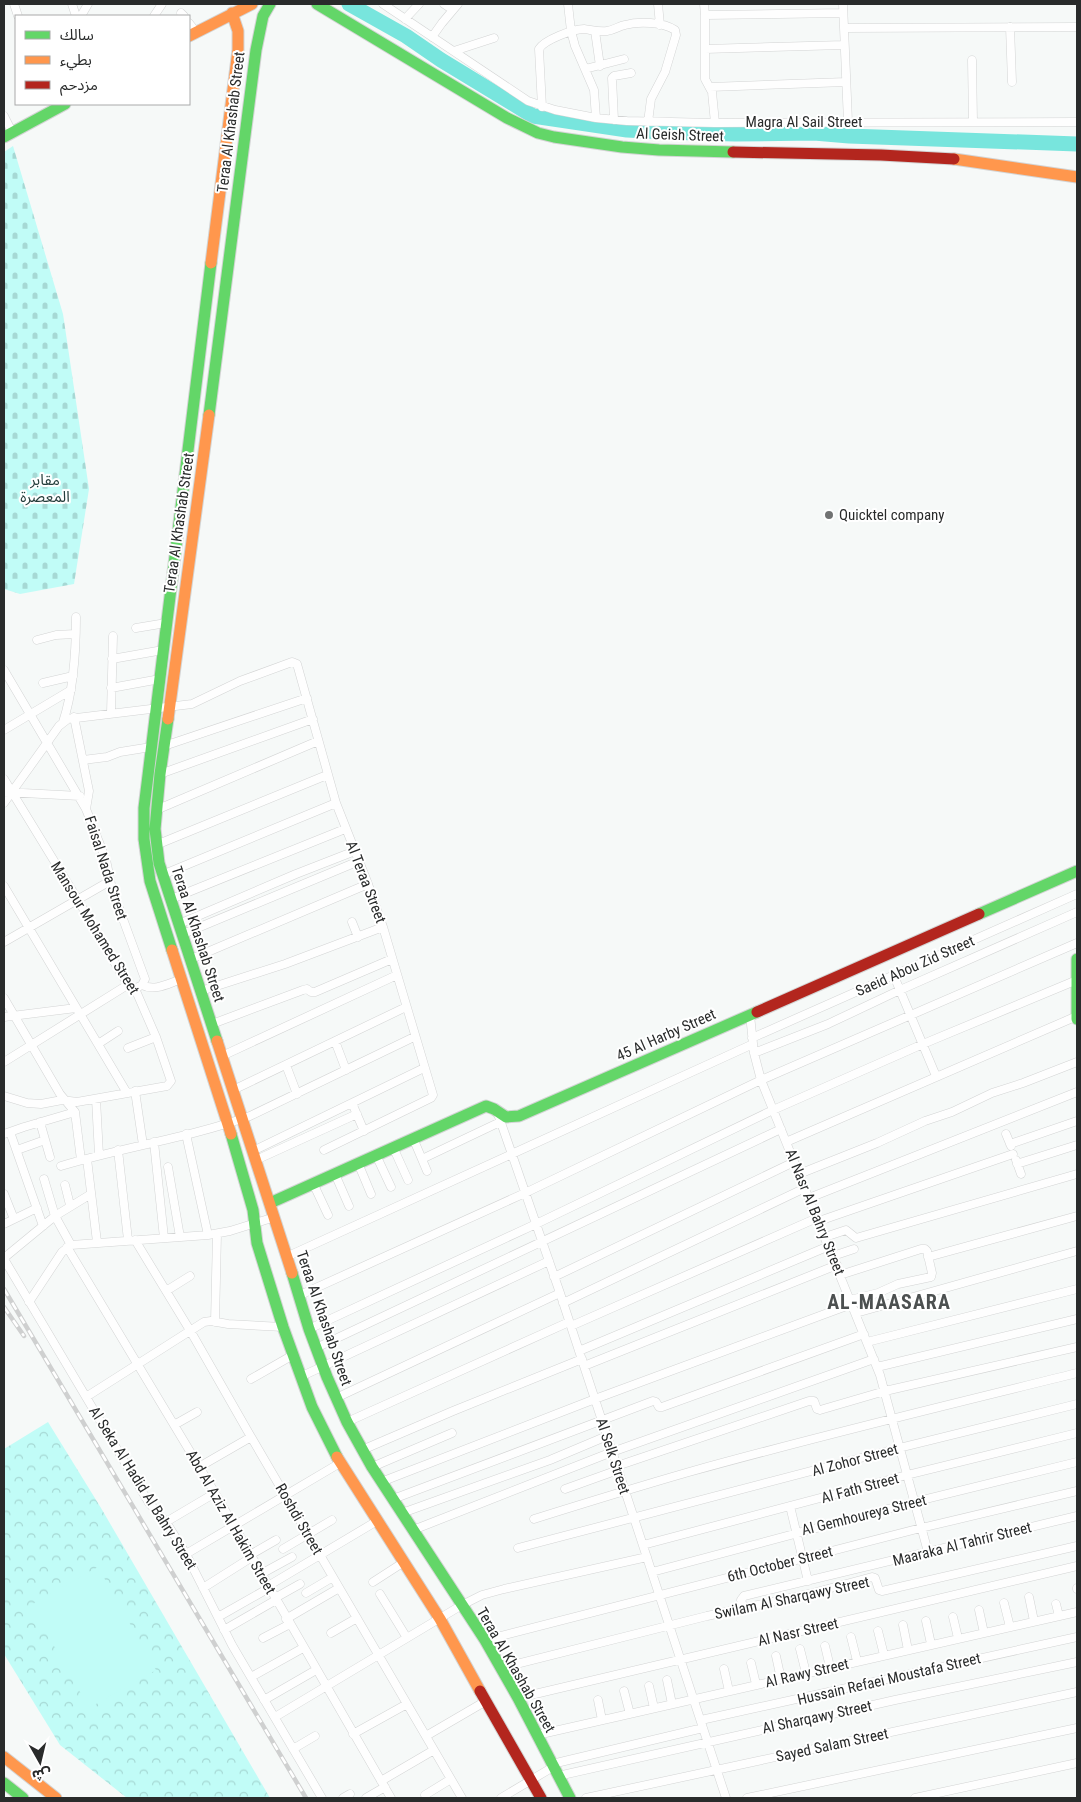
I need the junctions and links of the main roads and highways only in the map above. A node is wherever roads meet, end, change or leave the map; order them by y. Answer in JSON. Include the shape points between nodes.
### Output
{"nodes":[{"id":1,"x":252,"y":4,"type":"edge"},
{"id":2,"x":270,"y":4,"type":"edge"},
{"id":3,"x":317,"y":4,"type":"edge"},
{"id":4,"x":235,"y":9,"type":"edge"},
{"id":5,"x":191,"y":30,"type":"edge"},
{"id":6,"x":238,"y":50,"type":"junction"},
{"id":7,"x":256,"y":50,"type":"junction"},
{"id":8,"x":49,"y":108,"type":"edge"},
{"id":9,"x":8,"y":135,"type":"edge"},
{"id":10,"x":1077,"y":177,"type":"edge"},
{"id":11,"x":181,"y":502,"type":"junction"},
{"id":12,"x":197,"y":504,"type":"junction"},
{"id":13,"x":1077,"y":871,"type":"edge"},
{"id":14,"x":1077,"y":961,"type":"edge"},
{"id":15,"x":1076,"y":980,"type":"edge"},
{"id":16,"x":1077,"y":1018,"type":"edge"},
{"id":17,"x":270,"y":1203,"type":"junction"},
{"id":18,"x":4,"y":1757,"type":"edge"},
{"id":19,"x":4,"y":1783,"type":"edge"},
{"id":20,"x":23,"y":1798,"type":"edge"},
{"id":21,"x":56,"y":1798,"type":"edge"},
{"id":22,"x":541,"y":1798,"type":"edge"},
{"id":23,"x":570,"y":1798,"type":"edge"}],
"edges":[{"from":1,"to":4,"type":"main road"},
{"from":2,"to":7,"type":"main road","name":"Teraa Al Khashab Street","via":[[263,16]]},
{"from":3,"to":10,"type":"main road","name":"Al Geish Street","via":[[507,118],[554,138],[659,150],[962,159]]},
{"from":4,"to":5,"type":"main road"},
{"from":4,"to":6,"type":"main road","name":"Teraa Al Khashab Street"},
{"from":6,"to":7,"type":"main road"},
{"from":6,"to":11,"type":"main road","name":"Teraa Al Khashab Street"},
{"from":7,"to":12,"type":"main road","name":"Teraa Al Khashab Street"},
{"from":8,"to":9,"type":"main road"},
{"from":11,"to":12,"type":"main road"},
{"from":11,"to":22,"type":"main road","name":"Teraa Al Khashab Street","via":[[143,818],[150,881],[228,1124],[253,1210],[257,1243],[283,1327],[325,1436],[440,1619]]},
{"from":12,"to":17,"type":"main road","name":"Teraa Al Khashab Street","via":[[160,774],[156,845],[162,875]]},
{"from":13,"to":17,"type":"main road","name":"45 Al Harby Street","via":[[519,1116],[499,1118],[492,1106],[486,1106]]},
{"from":14,"to":15,"type":"main road"},
{"from":15,"to":16,"type":"main road"},
{"from":17,"to":23,"type":"main road","name":"Teraa Al Khashab Street","via":[[308,1329],[347,1422],[381,1482],[485,1640]]},
{"from":18,"to":21,"type":"main road"},
{"from":19,"to":20,"type":"main road"}]}
